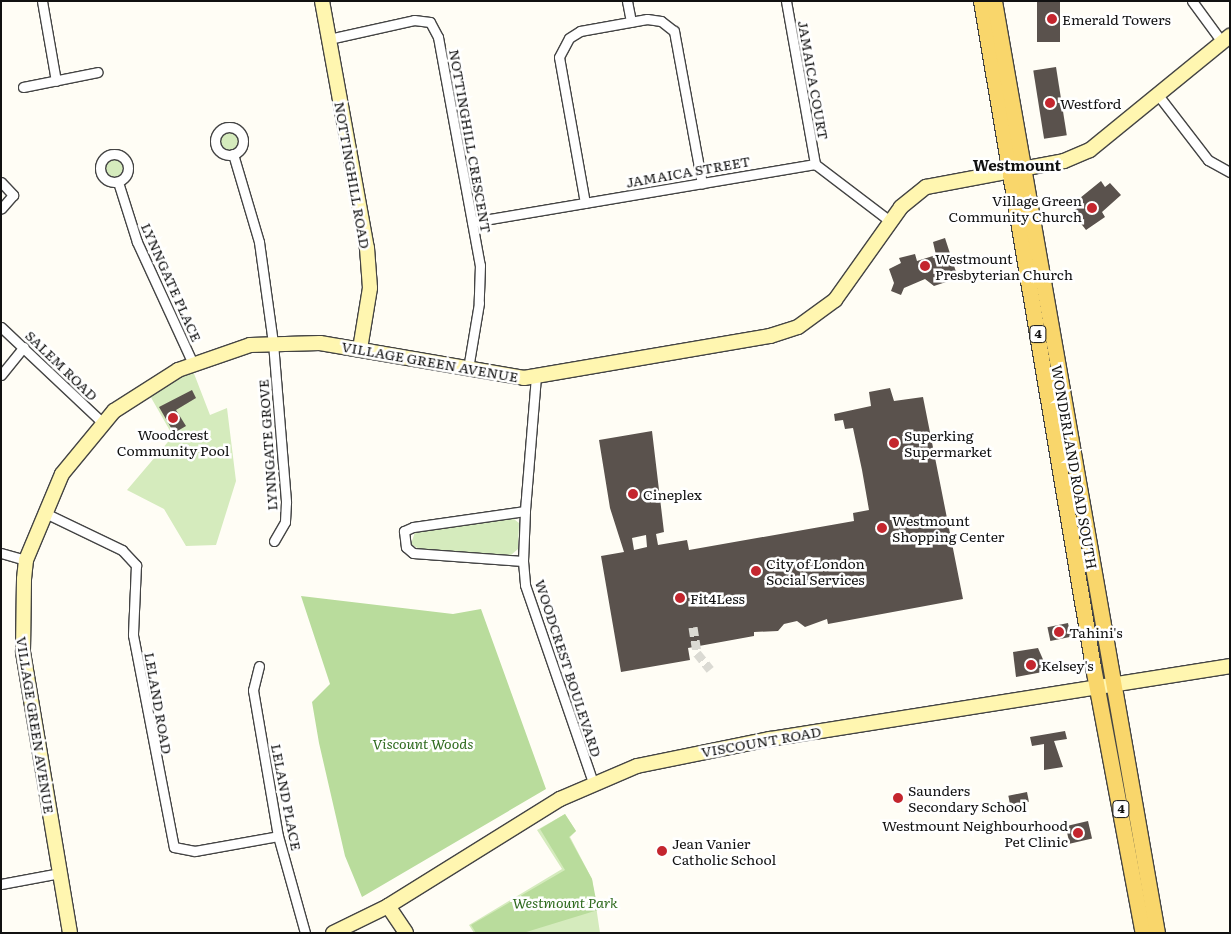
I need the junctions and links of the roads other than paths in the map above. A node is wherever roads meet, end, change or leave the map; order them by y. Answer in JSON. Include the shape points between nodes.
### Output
{"nodes":[{"id":1,"x":42,"y":1,"type":"edge"},
{"id":2,"x":322,"y":1,"type":"edge"},
{"id":3,"x":627,"y":1,"type":"edge"},
{"id":4,"x":786,"y":1,"type":"edge"},
{"id":5,"x":981,"y":1,"type":"edge"},
{"id":6,"x":994,"y":1,"type":"edge"},
{"id":7,"x":1192,"y":1,"type":"edge"},
{"id":8,"x":631,"y":22,"type":"junction"},
{"id":9,"x":329,"y":39,"type":"junction"},
{"id":10,"x":1226,"y":39,"type":"edge"},
{"id":11,"x":98,"y":72,"type":"dead end"},
{"id":12,"x":56,"y":81,"type":"junction"},
{"id":13,"x":23,"y":87,"type":"dead end"},
{"id":14,"x":1158,"y":95,"type":"junction"},
{"id":15,"x":233,"y":154,"type":"dead end"},
{"id":16,"x":815,"y":164,"type":"junction"},
{"id":17,"x":1015,"y":170,"type":"junction"},
{"id":18,"x":1230,"y":172,"type":"edge"},
{"id":19,"x":1,"y":182,"type":"edge"},
{"id":20,"x":118,"y":182,"type":"dead end"},
{"id":21,"x":702,"y":183,"type":"junction"},
{"id":22,"x":585,"y":203,"type":"junction"},
{"id":23,"x":1,"y":209,"type":"edge"},
{"id":24,"x":472,"y":222,"type":"junction"},
{"id":25,"x":891,"y":222,"type":"junction"},
{"id":26,"x":1,"y":327,"type":"edge"},
{"id":27,"x":273,"y":343,"type":"junction"},
{"id":28,"x":24,"y":347,"type":"junction"},
{"id":29,"x":360,"y":349,"type":"junction"},
{"id":30,"x":193,"y":364,"type":"junction"},
{"id":31,"x":468,"y":369,"type":"junction"},
{"id":32,"x":1,"y":375,"type":"edge"},
{"id":33,"x":536,"y":376,"type":"junction"},
{"id":34,"x":104,"y":423,"type":"junction"},
{"id":35,"x":525,"y":511,"type":"junction"},
{"id":36,"x":43,"y":512,"type":"junction"},
{"id":37,"x":274,"y":541,"type":"dead end"},
{"id":38,"x":1,"y":553,"type":"edge"},
{"id":39,"x":26,"y":560,"type":"junction"},
{"id":40,"x":523,"y":561,"type":"junction"},
{"id":41,"x":259,"y":666,"type":"dead end"},
{"id":42,"x":1230,"y":666,"type":"edge"},
{"id":43,"x":1104,"y":684,"type":"junction"},
{"id":44,"x":593,"y":783,"type":"junction"},
{"id":45,"x":278,"y":836,"type":"junction"},
{"id":46,"x":60,"y":873,"type":"junction"},
{"id":47,"x":1,"y":884,"type":"edge"},
{"id":48,"x":388,"y":906,"type":"junction"},
{"id":49,"x":70,"y":933,"type":"edge"},
{"id":50,"x":305,"y":933,"type":"edge"},
{"id":51,"x":333,"y":933,"type":"edge"},
{"id":52,"x":406,"y":933,"type":"edge"},
{"id":53,"x":1143,"y":933,"type":"edge"},
{"id":54,"x":1157,"y":933,"type":"edge"}],
"edges":[{"from":1,"to":12,"type":"street"},
{"from":2,"to":9,"type":"street","name":"NOTTINGHILL ROAD"},
{"from":3,"to":8,"type":"street"},
{"from":4,"to":16,"type":"street","name":"JAMAICA COURT"},
{"from":5,"to":17,"type":"main road","name":"WONDERLAND ROAD SOUTH","number":"4"},
{"from":6,"to":17,"type":"main road","name":"WONDERLAND ROAD SOUTH","number":"4"},
{"from":7,"to":10,"type":"street"},
{"from":8,"to":21,"type":"street","via":[[661,21],[674,31]]},
{"from":8,"to":22,"type":"street","via":[[580,31],[569,38],[559,57]]},
{"from":9,"to":24,"type":"street","name":"NOTTINGHILL CRESCENT","via":[[414,20],[430,22],[438,37]]},
{"from":9,"to":29,"type":"street","name":"NOTTINGHILL ROAD","via":[[367,248],[370,288]]},
{"from":10,"to":14,"type":"street","name":"VILLAGE GREEN AVENUE"},
{"from":11,"to":12,"type":"street"},
{"from":12,"to":13,"type":"street"},
{"from":14,"to":17,"type":"street","name":"VILLAGE GREEN AVENUE","via":[[1090,150]]},
{"from":14,"to":18,"type":"street","via":[[1208,160]]},
{"from":15,"to":27,"type":"street","name":"LYNNGATE GROVE","via":[[259,242]]},
{"from":16,"to":21,"type":"street","name":"JAMAICA STREET"},
{"from":16,"to":25,"type":"street"},
{"from":17,"to":25,"type":"street","name":"VILLAGE GREEN AVENUE","via":[[926,187],[901,207]]},
{"from":17,"to":43,"type":"main road","name":"WONDERLAND ROAD SOUTH","number":"4"},
{"from":19,"to":23,"type":"street","via":[[13,195]]},
{"from":20,"to":30,"type":"street","name":"LYNNGATE PLACE","via":[[137,242]]},
{"from":21,"to":22,"type":"street","name":"JAMAICA STREET"},
{"from":22,"to":24,"type":"street","name":"JAMAICA STREET"},
{"from":24,"to":31,"type":"street","name":"NOTTINGHILL CRESCENT","via":[[480,265],[480,303]]},
{"from":25,"to":33,"type":"street","name":"VILLAGE GREEN AVENUE","via":[[835,300],[798,327],[770,336]]},
{"from":26,"to":28,"type":"street","name":"SALEM ROAD"},
{"from":27,"to":29,"type":"street","name":"VILLAGE GREEN AVENUE"},
{"from":27,"to":30,"type":"street","name":"VILLAGE GREEN AVENUE","via":[[250,345]]},
{"from":27,"to":37,"type":"street","name":"LYNNGATE GROVE","via":[[286,502],[285,522]]},
{"from":28,"to":32,"type":"street"},
{"from":28,"to":34,"type":"street","name":"SALEM ROAD"},
{"from":29,"to":31,"type":"street","name":"VILLAGE GREEN AVENUE"},
{"from":30,"to":34,"type":"street","name":"VILLAGE GREEN AVENUE","via":[[147,386]]},
{"from":31,"to":33,"type":"street","name":"VILLAGE GREEN AVENUE"},
{"from":33,"to":35,"type":"street","name":"WOODCREST BOULEVARD"},
{"from":34,"to":36,"type":"street","name":"VILLAGE GREEN AVENUE","via":[[62,474]]},
{"from":35,"to":40,"type":"street","name":"WOODCREST BOULEVARD"},
{"from":35,"to":40,"type":"street","via":[[404,531],[406,547],[413,553]]},
{"from":36,"to":39,"type":"street","name":"VILLAGE GREEN AVENUE"},
{"from":36,"to":45,"type":"street","name":"LELAND ROAD","via":[[122,550],[136,565],[134,636],[174,847],[195,851]]},
{"from":38,"to":39,"type":"street"},
{"from":39,"to":46,"type":"street","name":"VILLAGE GREEN AVENUE","via":[[23,651]]},
{"from":40,"to":44,"type":"street","name":"WOODCREST BOULEVARD","via":[[525,585]]},
{"from":41,"to":45,"type":"street","name":"LELAND PLACE","via":[[253,690]]},
{"from":42,"to":43,"type":"street","name":"VISCOUNT ROAD"},
{"from":43,"to":44,"type":"street","name":"VISCOUNT ROAD","via":[[770,739],[637,766]]},
{"from":43,"to":53,"type":"main road","name":"WONDERLAND ROAD SOUTH","number":"4"},
{"from":43,"to":54,"type":"main road","name":"WONDERLAND ROAD SOUTH","number":"4"},
{"from":44,"to":48,"type":"street","name":"VISCOUNT ROAD"},
{"from":45,"to":50,"type":"street","name":"LELAND PLACE"},
{"from":46,"to":47,"type":"street"},
{"from":46,"to":49,"type":"street","name":"VILLAGE GREEN AVENUE"},
{"from":48,"to":51,"type":"street","name":"VISCOUNT ROAD"},
{"from":48,"to":52,"type":"street"}]}
